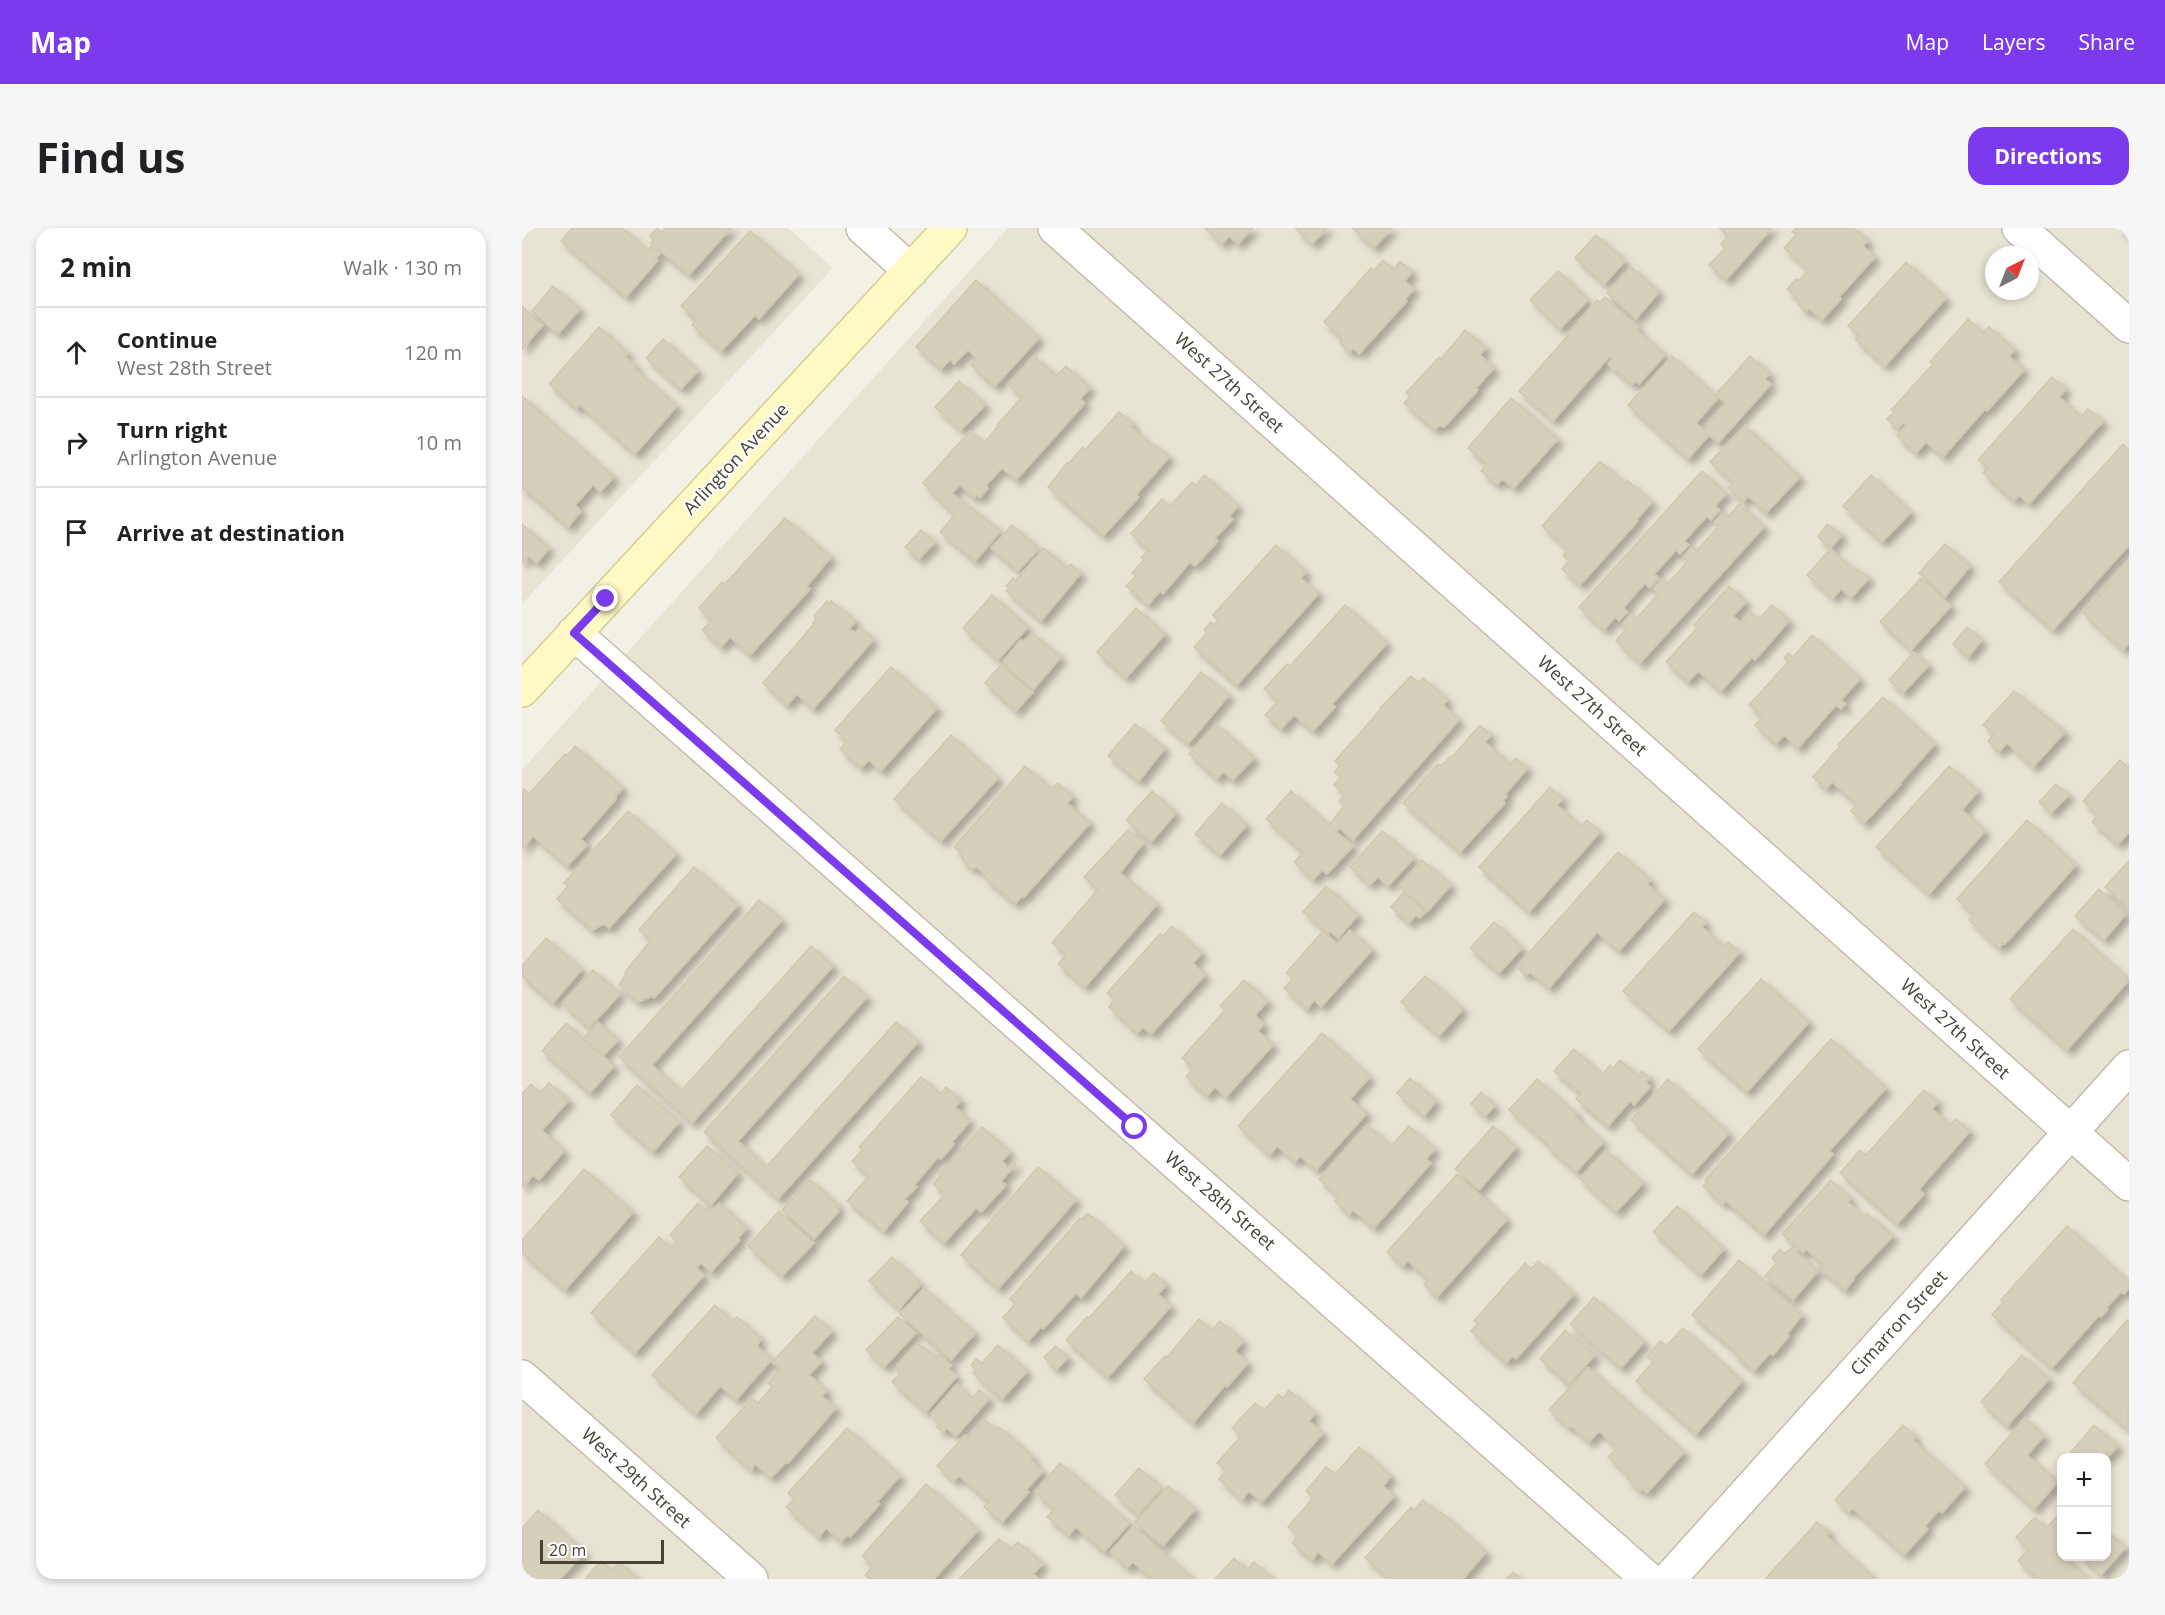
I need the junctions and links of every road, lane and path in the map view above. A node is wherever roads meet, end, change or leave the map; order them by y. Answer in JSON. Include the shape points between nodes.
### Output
{"nodes":[{"id":1,"x":863,"y":228,"type":"edge"},
{"id":2,"x":950,"y":228,"type":"edge"},
{"id":3,"x":1055,"y":228,"type":"edge"},
{"id":4,"x":2019,"y":228,"type":"edge"},
{"id":5,"x":911,"y":271,"type":"junction"},
{"id":6,"x":2129,"y":326,"type":"edge"},
{"id":7,"x":574,"y":633,"type":"junction"},
{"id":8,"x":522,"y":690,"type":"edge"},
{"id":9,"x":2129,"y":1067,"type":"edge"},
{"id":10,"x":2070,"y":1132,"type":"junction"},
{"id":11,"x":2129,"y":1184,"type":"edge"},
{"id":12,"x":522,"y":1377,"type":"edge"},
{"id":13,"x":750,"y":1579,"type":"edge"},
{"id":14,"x":1648,"y":1579,"type":"edge"},
{"id":15,"x":1669,"y":1579,"type":"edge"}],
"edges":[{"from":1,"to":5,"type":"street"},
{"from":2,"to":5,"type":"main road","name":"Arlington Avenue"},
{"from":3,"to":10,"type":"street","name":"West 27th Street"},
{"from":4,"to":6,"type":"street"},
{"from":5,"to":7,"type":"main road","name":"Arlington Avenue"},
{"from":7,"to":8,"type":"main road","name":"Arlington Avenue"},
{"from":7,"to":14,"type":"street","name":"West 28th Street"},
{"from":9,"to":10,"type":"street","name":"Cimarron Street"},
{"from":10,"to":11,"type":"street","name":"West 27th Street"},
{"from":10,"to":15,"type":"street","name":"Cimarron Street"},
{"from":12,"to":13,"type":"street","name":"West 29th Street"}]}
